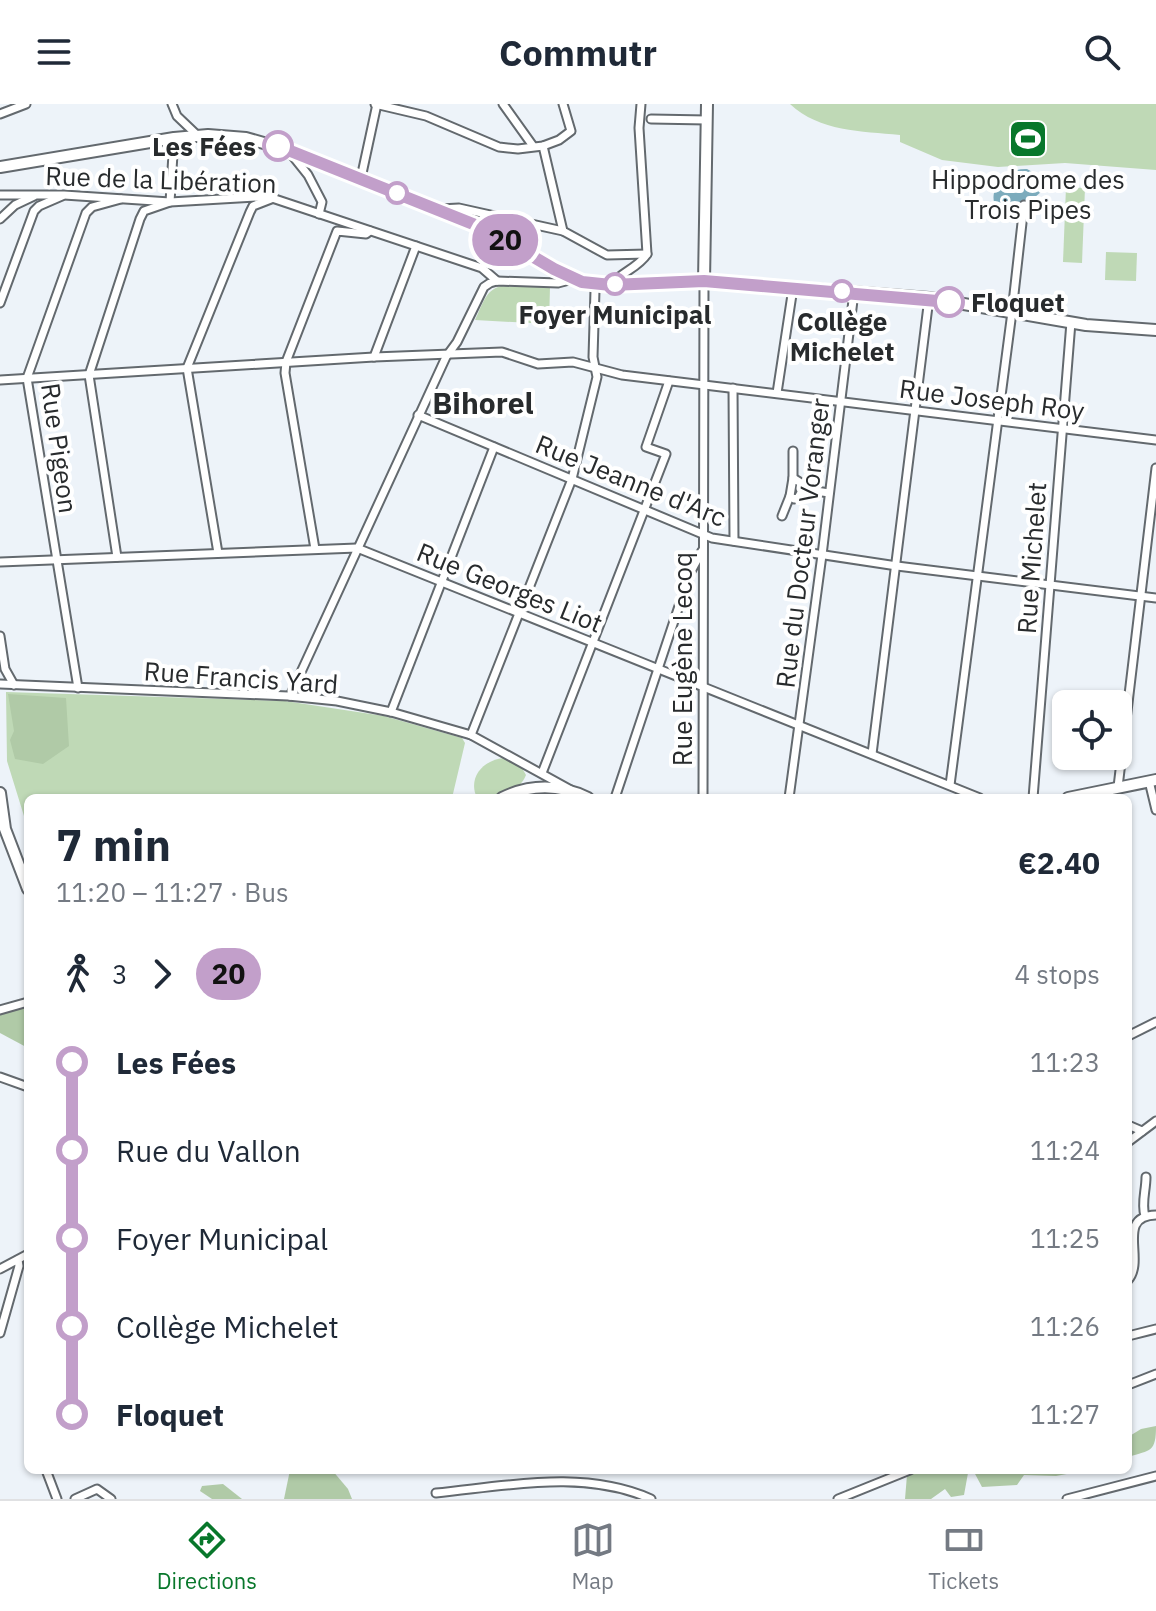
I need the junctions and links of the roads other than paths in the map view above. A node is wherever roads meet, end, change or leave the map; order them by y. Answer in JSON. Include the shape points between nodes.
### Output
{"nodes":[{"id":1,"x":26,"y":104,"type":"edge"},
{"id":2,"x":172,"y":104,"type":"edge"},
{"id":3,"x":376,"y":104,"type":"edge"},
{"id":4,"x":503,"y":104,"type":"edge"},
{"id":5,"x":563,"y":104,"type":"edge"},
{"id":6,"x":641,"y":104,"type":"edge"},
{"id":7,"x":707,"y":104,"type":"edge"},
{"id":8,"x":0,"y":114,"type":"edge"},
{"id":9,"x":651,"y":119,"type":"dead end"},
{"id":10,"x":707,"y":120,"type":"junction"},
{"id":11,"x":198,"y":136,"type":"junction"},
{"id":12,"x":174,"y":138,"type":"junction"},
{"id":13,"x":533,"y":146,"type":"junction"},
{"id":14,"x":543,"y":146,"type":"junction"},
{"id":15,"x":288,"y":150,"type":"junction"},
{"id":16,"x":0,"y":167,"type":"edge"},
{"id":17,"x":361,"y":178,"type":"junction"},
{"id":18,"x":37,"y":194,"type":"junction"},
{"id":19,"x":0,"y":195,"type":"edge"},
{"id":20,"x":64,"y":195,"type":"junction"},
{"id":21,"x":272,"y":198,"type":"junction"},
{"id":22,"x":121,"y":199,"type":"junction"},
{"id":23,"x":170,"y":202,"type":"junction"},
{"id":24,"x":1024,"y":205,"type":"dead end"},
{"id":25,"x":438,"y":209,"type":"junction"},
{"id":26,"x":319,"y":214,"type":"junction"},
{"id":27,"x":0,"y":219,"type":"edge"},
{"id":28,"x":370,"y":231,"type":"junction"},
{"id":29,"x":563,"y":231,"type":"junction"},
{"id":30,"x":416,"y":246,"type":"junction"},
{"id":31,"x":647,"y":254,"type":"junction"},
{"id":32,"x":573,"y":279,"type":"junction"},
{"id":33,"x":497,"y":281,"type":"junction"},
{"id":34,"x":704,"y":281,"type":"junction"},
{"id":35,"x":611,"y":285,"type":"junction"},
{"id":36,"x":793,"y":288,"type":"junction"},
{"id":37,"x":595,"y":290,"type":"dead end"},
{"id":38,"x":854,"y":292,"type":"junction"},
{"id":39,"x":929,"y":298,"type":"junction"},
{"id":40,"x":0,"y":303,"type":"edge"},
{"id":41,"x":1012,"y":312,"type":"junction"},
{"id":42,"x":1071,"y":322,"type":"junction"},
{"id":43,"x":1156,"y":330,"type":"edge"},
{"id":44,"x":448,"y":353,"type":"junction"},
{"id":45,"x":374,"y":357,"type":"junction"},
{"id":46,"x":286,"y":362,"type":"junction"},
{"id":47,"x":187,"y":368,"type":"junction"},
{"id":48,"x":593,"y":369,"type":"junction"},
{"id":49,"x":89,"y":375,"type":"junction"},
{"id":50,"x":27,"y":378,"type":"junction"},
{"id":51,"x":0,"y":380,"type":"edge"},
{"id":52,"x":669,"y":381,"type":"junction"},
{"id":53,"x":704,"y":384,"type":"junction"},
{"id":54,"x":733,"y":388,"type":"junction"},
{"id":55,"x":777,"y":393,"type":"junction"},
{"id":56,"x":841,"y":401,"type":"junction"},
{"id":57,"x":917,"y":410,"type":"junction"},
{"id":58,"x":418,"y":415,"type":"junction"},
{"id":59,"x":997,"y":420,"type":"junction"},
{"id":60,"x":1062,"y":429,"type":"junction"},
{"id":61,"x":1156,"y":440,"type":"edge"},
{"id":62,"x":494,"y":447,"type":"junction"},
{"id":63,"x":793,"y":451,"type":"dead end"},
{"id":64,"x":1156,"y":468,"type":"edge"},
{"id":65,"x":793,"y":478,"type":"junction"},
{"id":66,"x":572,"y":479,"type":"junction"},
{"id":67,"x":803,"y":489,"type":"junction"},
{"id":68,"x":829,"y":493,"type":"junction"},
{"id":69,"x":790,"y":496,"type":"junction"},
{"id":70,"x":645,"y":509,"type":"junction"},
{"id":71,"x":782,"y":516,"type":"dead end"},
{"id":72,"x":703,"y":533,"type":"junction"},
{"id":73,"x":734,"y":541,"type":"junction"},
{"id":74,"x":357,"y":548,"type":"junction"},
{"id":75,"x":315,"y":549,"type":"junction"},
{"id":76,"x":703,"y":550,"type":"junction"},
{"id":77,"x":218,"y":553,"type":"junction"},
{"id":78,"x":822,"y":555,"type":"junction"},
{"id":79,"x":117,"y":557,"type":"junction"},
{"id":80,"x":56,"y":559,"type":"junction"},
{"id":81,"x":0,"y":562,"type":"edge"},
{"id":82,"x":897,"y":566,"type":"junction"},
{"id":83,"x":690,"y":573,"type":"junction"},
{"id":84,"x":703,"y":573,"type":"junction"},
{"id":85,"x":978,"y":576,"type":"junction"},
{"id":86,"x":441,"y":581,"type":"junction"},
{"id":87,"x":1049,"y":584,"type":"junction"},
{"id":88,"x":1140,"y":596,"type":"junction"},
{"id":89,"x":1156,"y":598,"type":"edge"},
{"id":90,"x":519,"y":612,"type":"junction"},
{"id":91,"x":0,"y":636,"type":"edge"},
{"id":92,"x":593,"y":642,"type":"junction"},
{"id":93,"x":658,"y":668,"type":"junction"},
{"id":94,"x":0,"y":684,"type":"edge"},
{"id":95,"x":14,"y":685,"type":"junction"},
{"id":96,"x":704,"y":686,"type":"junction"},
{"id":97,"x":78,"y":688,"type":"junction"},
{"id":98,"x":290,"y":696,"type":"junction"},
{"id":99,"x":391,"y":712,"type":"junction"},
{"id":100,"x":799,"y":725,"type":"junction"},
{"id":101,"x":473,"y":736,"type":"junction"},
{"id":102,"x":872,"y":754,"type":"junction"},
{"id":103,"x":532,"y":769,"type":"junction"},
{"id":104,"x":544,"y":774,"type":"junction"},
{"id":105,"x":1153,"y":781,"type":"edge"},
{"id":106,"x":950,"y":785,"type":"junction"},
{"id":107,"x":548,"y":787,"type":"junction"},
{"id":108,"x":1118,"y":787,"type":"junction"},
{"id":109,"x":528,"y":789,"type":"junction"},
{"id":110,"x":573,"y":791,"type":"junction"},
{"id":111,"x":514,"y":794,"type":"edge"},
{"id":112,"x":579,"y":794,"type":"edge"},
{"id":113,"x":616,"y":794,"type":"edge"},
{"id":114,"x":703,"y":794,"type":"edge"},
{"id":115,"x":790,"y":794,"type":"edge"},
{"id":116,"x":971,"y":794,"type":"edge"},
{"id":117,"x":1033,"y":794,"type":"edge"},
{"id":118,"x":1086,"y":794,"type":"edge"},
{"id":119,"x":0,"y":801,"type":"edge"},
{"id":120,"x":1156,"y":810,"type":"edge"},
{"id":121,"x":24,"y":879,"type":"edge"},
{"id":122,"x":24,"y":1003,"type":"edge"},
{"id":123,"x":0,"y":1010,"type":"edge"},
{"id":124,"x":1156,"y":1022,"type":"edge"},
{"id":125,"x":1132,"y":1034,"type":"edge"},
{"id":126,"x":0,"y":1077,"type":"edge"},
{"id":127,"x":24,"y":1086,"type":"edge"},
{"id":128,"x":1156,"y":1121,"type":"edge"},
{"id":129,"x":1132,"y":1127,"type":"edge"},
{"id":130,"x":1142,"y":1131,"type":"junction"},
{"id":131,"x":1132,"y":1139,"type":"edge"},
{"id":132,"x":1146,"y":1177,"type":"dead end"},
{"id":133,"x":1156,"y":1215,"type":"edge"},
{"id":134,"x":1145,"y":1216,"type":"junction"},
{"id":135,"x":24,"y":1256,"type":"edge"},
{"id":136,"x":18,"y":1260,"type":"junction"},
{"id":137,"x":0,"y":1269,"type":"edge"},
{"id":138,"x":1132,"y":1274,"type":"edge"},
{"id":139,"x":1156,"y":1329,"type":"edge"},
{"id":140,"x":0,"y":1333,"type":"edge"},
{"id":141,"x":1132,"y":1335,"type":"edge"},
{"id":142,"x":1156,"y":1374,"type":"edge"},
{"id":143,"x":1132,"y":1383,"type":"edge"},
{"id":144,"x":48,"y":1474,"type":"edge"},
{"id":145,"x":900,"y":1474,"type":"edge"},
{"id":146,"x":1156,"y":1476,"type":"edge"},
{"id":147,"x":436,"y":1493,"type":"dead end"},
{"id":148,"x":57,"y":1499,"type":"edge"},
{"id":149,"x":75,"y":1499,"type":"edge"},
{"id":150,"x":111,"y":1499,"type":"edge"},
{"id":151,"x":651,"y":1499,"type":"edge"},
{"id":152,"x":838,"y":1499,"type":"edge"},
{"id":153,"x":1067,"y":1499,"type":"edge"}],
"edges":[{"from":1,"to":8,"type":"street"},
{"from":2,"to":11,"type":"street"},
{"from":3,"to":13,"type":"street","via":[[426,116],[499,147]]},
{"from":3,"to":17,"type":"street"},
{"from":4,"to":13,"type":"street"},
{"from":5,"to":14,"type":"street","via":[[571,131]]},
{"from":6,"to":31,"type":"street"},
{"from":7,"to":10,"type":"street"},
{"from":9,"to":10,"type":"street"},
{"from":10,"to":34,"type":"street"},
{"from":11,"to":12,"type":"street"},
{"from":11,"to":15,"type":"street","via":[[246,138]]},
{"from":12,"to":16,"type":"street"},
{"from":12,"to":23,"type":"street"},
{"from":13,"to":14,"type":"street"},
{"from":14,"to":29,"type":"street"},
{"from":15,"to":17,"type":"street"},
{"from":15,"to":26,"type":"street","via":[[322,202]]},
{"from":17,"to":25,"type":"street"},
{"from":18,"to":19,"type":"street","name":"Rue de la Libération"},
{"from":18,"to":20,"type":"street","name":"Rue de la Libération"},
{"from":18,"to":27,"type":"street"},
{"from":20,"to":22,"type":"street","name":"Rue de la Libération"},
{"from":20,"to":40,"type":"street","via":[[34,211]]},
{"from":21,"to":23,"type":"street","name":"Rue de la Libération"},
{"from":21,"to":26,"type":"street","name":"Rue de la Libération"},
{"from":21,"to":47,"type":"street","via":[[253,206]]},
{"from":22,"to":23,"type":"street","name":"Rue de la Libération"},
{"from":22,"to":50,"type":"street","name":"Rue Pigeon","via":[[86,213]]},
{"from":23,"to":49,"type":"street","via":[[144,211],[140,219]]},
{"from":24,"to":41,"type":"street"},
{"from":25,"to":29,"type":"street","via":[[459,208]]},
{"from":25,"to":32,"type":"street","via":[[488,230]]},
{"from":26,"to":28,"type":"street","name":"Rue de la Libération"},
{"from":28,"to":30,"type":"street","name":"Rue de la Libération"},
{"from":28,"to":46,"type":"street","via":[[337,231]]},
{"from":29,"to":31,"type":"street","via":[[607,255]]},
{"from":30,"to":33,"type":"street","name":"Rue de la Libération","via":[[482,268]]},
{"from":30,"to":45,"type":"street"},
{"from":31,"to":35,"type":"street"},
{"from":32,"to":33,"type":"street"},
{"from":32,"to":35,"type":"street"},
{"from":33,"to":44,"type":"street","via":[[484,287]]},
{"from":34,"to":35,"type":"street"},
{"from":34,"to":36,"type":"street"},
{"from":34,"to":53,"type":"street","name":"Rue Eugène Lecoq"},
{"from":36,"to":38,"type":"street"},
{"from":36,"to":55,"type":"street"},
{"from":37,"to":48,"type":"street"},
{"from":38,"to":39,"type":"street"},
{"from":38,"to":56,"type":"street","name":"Rue du Docteur Voranger"},
{"from":39,"to":41,"type":"street"},
{"from":39,"to":57,"type":"street"},
{"from":41,"to":42,"type":"street"},
{"from":41,"to":59,"type":"street"},
{"from":42,"to":43,"type":"street"},
{"from":42,"to":60,"type":"street","name":"Rue Michelet"},
{"from":44,"to":45,"type":"street","name":"Rue Joseph Roy"},
{"from":44,"to":48,"type":"street","name":"Rue Joseph Roy","via":[[502,352],[538,364],[573,362]]},
{"from":44,"to":58,"type":"street"},
{"from":45,"to":46,"type":"street","name":"Rue Joseph Roy"},
{"from":46,"to":47,"type":"street","name":"Rue Joseph Roy"},
{"from":46,"to":75,"type":"street"},
{"from":47,"to":49,"type":"street","name":"Rue Joseph Roy"},
{"from":47,"to":77,"type":"street"},
{"from":48,"to":52,"type":"street","name":"Rue Joseph Roy"},
{"from":48,"to":66,"type":"street","via":[[597,377]]},
{"from":49,"to":50,"type":"street","name":"Rue Joseph Roy"},
{"from":49,"to":79,"type":"street"},
{"from":50,"to":51,"type":"street","name":"Rue Joseph Roy"},
{"from":50,"to":80,"type":"street","name":"Rue Pigeon"},
{"from":52,"to":53,"type":"street","name":"Rue Joseph Roy"},
{"from":52,"to":70,"type":"street","via":[[646,447],[666,454]]},
{"from":53,"to":54,"type":"street","name":"Rue Joseph Roy"},
{"from":53,"to":72,"type":"street","name":"Rue Eugène Lecoq"},
{"from":54,"to":55,"type":"street","name":"Rue Joseph Roy"},
{"from":54,"to":73,"type":"street"},
{"from":55,"to":56,"type":"street","name":"Rue Joseph Roy"},
{"from":56,"to":57,"type":"street","name":"Rue Joseph Roy"},
{"from":56,"to":68,"type":"street","name":"Rue du Docteur Voranger"},
{"from":57,"to":59,"type":"street","name":"Rue Joseph Roy"},
{"from":57,"to":82,"type":"street"},
{"from":58,"to":62,"type":"street","name":"Rue Jeanne d'Arc"},
{"from":58,"to":74,"type":"street"},
{"from":59,"to":60,"type":"street","name":"Rue Joseph Roy"},
{"from":59,"to":85,"type":"street"},
{"from":60,"to":61,"type":"street","name":"Rue Joseph Roy"},
{"from":60,"to":87,"type":"street","name":"Rue Michelet"},
{"from":62,"to":66,"type":"street","name":"Rue Jeanne d'Arc"},
{"from":62,"to":86,"type":"street"},
{"from":63,"to":65,"type":"street"},
{"from":64,"to":88,"type":"street"},
{"from":65,"to":67,"type":"street"},
{"from":65,"to":69,"type":"street"},
{"from":66,"to":70,"type":"street","name":"Rue Jeanne d'Arc"},
{"from":66,"to":90,"type":"street"},
{"from":67,"to":68,"type":"street"},
{"from":67,"to":69,"type":"street","via":[[798,498]]},
{"from":68,"to":78,"type":"street","name":"Rue du Docteur Voranger"},
{"from":69,"to":71,"type":"street"},
{"from":70,"to":72,"type":"street","name":"Rue Jeanne d'Arc"},
{"from":70,"to":92,"type":"street"},
{"from":72,"to":73,"type":"street","name":"Rue Jeanne d'Arc"},
{"from":72,"to":76,"type":"street","name":"Rue Eugène Lecoq"},
{"from":73,"to":78,"type":"street","name":"Rue Jeanne d'Arc"},
{"from":74,"to":75,"type":"street","name":"Rue Georges Liot"},
{"from":74,"to":86,"type":"street","name":"Rue Georges Liot"},
{"from":74,"to":98,"type":"street"},
{"from":75,"to":77,"type":"street","name":"Rue Georges Liot"},
{"from":76,"to":83,"type":"street"},
{"from":76,"to":84,"type":"street","name":"Rue Eugène Lecoq"},
{"from":77,"to":79,"type":"street","name":"Rue Georges Liot"},
{"from":78,"to":82,"type":"street","name":"Rue Jeanne d'Arc"},
{"from":78,"to":100,"type":"street","name":"Rue du Docteur Voranger"},
{"from":79,"to":80,"type":"street","name":"Rue Georges Liot"},
{"from":80,"to":81,"type":"street","name":"Rue Georges Liot"},
{"from":80,"to":97,"type":"street","name":"Rue Pigeon"},
{"from":82,"to":85,"type":"street","name":"Rue Jeanne d'Arc"},
{"from":82,"to":102,"type":"street"},
{"from":83,"to":84,"type":"street"},
{"from":83,"to":93,"type":"street"},
{"from":84,"to":96,"type":"street","name":"Rue Eugène Lecoq"},
{"from":85,"to":87,"type":"street","name":"Rue Jeanne d'Arc"},
{"from":85,"to":106,"type":"street"},
{"from":86,"to":90,"type":"street","name":"Rue Georges Liot"},
{"from":86,"to":99,"type":"street"},
{"from":87,"to":88,"type":"street","name":"Rue Jeanne d'Arc"},
{"from":87,"to":117,"type":"street","name":"Rue Michelet"},
{"from":88,"to":89,"type":"street","name":"Rue Jeanne d'Arc"},
{"from":88,"to":108,"type":"street"},
{"from":90,"to":92,"type":"street","name":"Rue Georges Liot"},
{"from":90,"to":101,"type":"street"},
{"from":91,"to":95,"type":"street","via":[[5,669]]},
{"from":92,"to":93,"type":"street","name":"Rue Georges Liot"},
{"from":92,"to":104,"type":"street"},
{"from":93,"to":96,"type":"street","name":"Rue Georges Liot"},
{"from":93,"to":113,"type":"street"},
{"from":94,"to":95,"type":"street","name":"Rue Francis Yard"},
{"from":95,"to":97,"type":"street","name":"Rue Francis Yard"},
{"from":96,"to":100,"type":"street","name":"Rue Georges Liot"},
{"from":96,"to":114,"type":"street","name":"Rue Eugène Lecoq"},
{"from":97,"to":98,"type":"street","name":"Rue Francis Yard"},
{"from":98,"to":99,"type":"street","name":"Rue Francis Yard"},
{"from":99,"to":101,"type":"street","name":"Rue Francis Yard"},
{"from":100,"to":102,"type":"street","name":"Rue Georges Liot"},
{"from":100,"to":115,"type":"street","name":"Rue du Docteur Voranger"},
{"from":101,"to":103,"type":"street","name":"Rue Francis Yard"},
{"from":102,"to":106,"type":"street","name":"Rue Georges Liot"},
{"from":103,"to":104,"type":"street","name":"Rue Francis Yard"},
{"from":103,"to":109,"type":"street"},
{"from":104,"to":107,"type":"street"},
{"from":104,"to":110,"type":"street","name":"Rue Francis Yard"},
{"from":105,"to":108,"type":"street"},
{"from":105,"to":120,"type":"street"},
{"from":106,"to":116,"type":"street","name":"Rue Georges Liot"},
{"from":107,"to":109,"type":"street"},
{"from":107,"to":110,"type":"street"},
{"from":108,"to":118,"type":"street"},
{"from":109,"to":111,"type":"street"},
{"from":110,"to":112,"type":"street"},
{"from":119,"to":121,"type":"street"},
{"from":122,"to":123,"type":"street"},
{"from":124,"to":125,"type":"street"},
{"from":126,"to":127,"type":"street"},
{"from":128,"to":130,"type":"street"},
{"from":129,"to":130,"type":"street"},
{"from":130,"to":131,"type":"street"},
{"from":132,"to":134,"type":"street"},
{"from":133,"to":134,"type":"street"},
{"from":134,"to":138,"type":"street","via":[[1133,1233]]},
{"from":135,"to":136,"type":"street"},
{"from":136,"to":137,"type":"street"},
{"from":136,"to":140,"type":"street"},
{"from":139,"to":141,"type":"street"},
{"from":142,"to":143,"type":"street"},
{"from":144,"to":148,"type":"street"},
{"from":145,"to":152,"type":"street"},
{"from":146,"to":153,"type":"street"},
{"from":147,"to":151,"type":"street","via":[[562,1481],[609,1484]]},
{"from":149,"to":150,"type":"street","via":[[97,1489]]}]}
